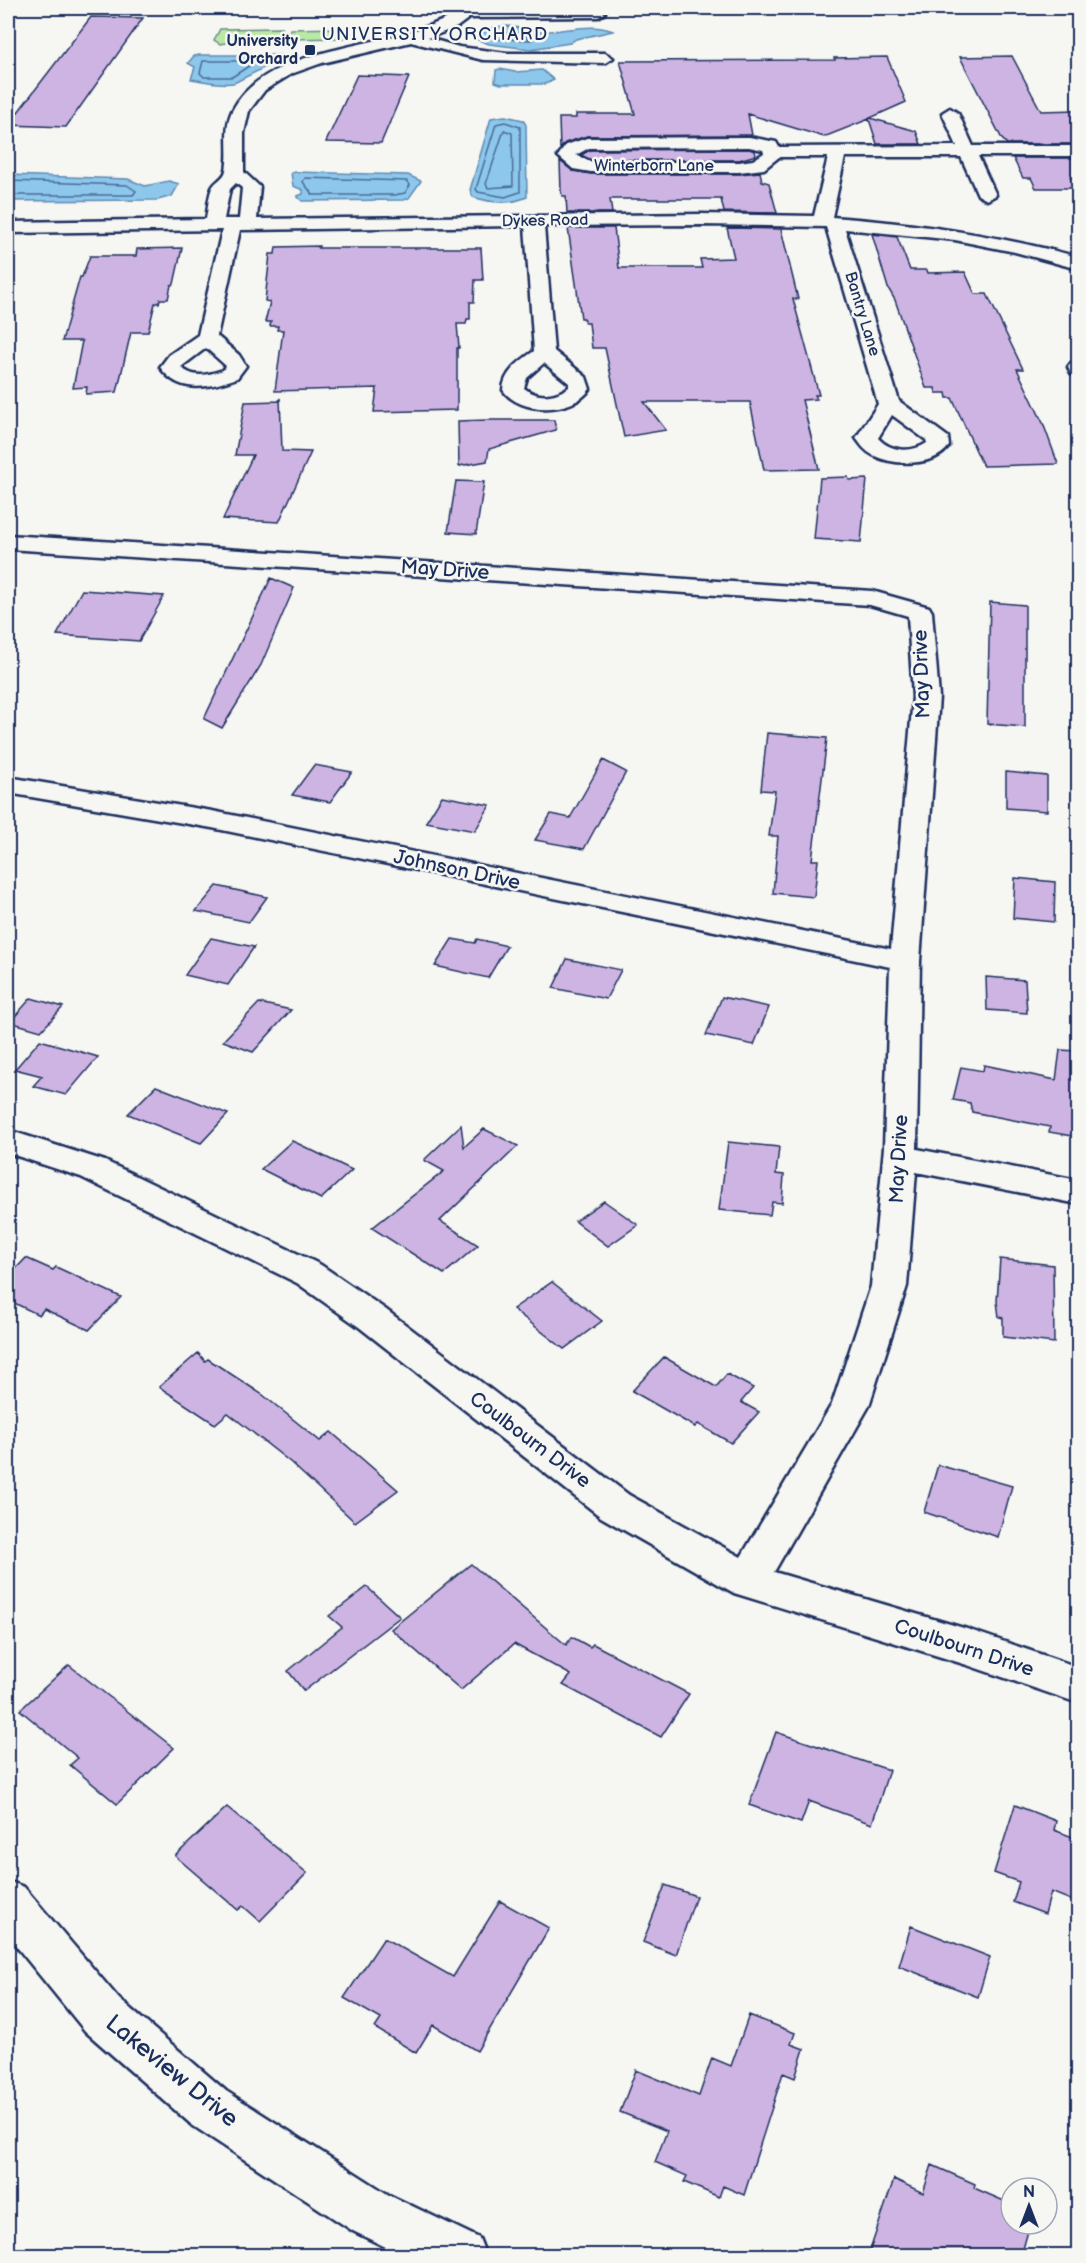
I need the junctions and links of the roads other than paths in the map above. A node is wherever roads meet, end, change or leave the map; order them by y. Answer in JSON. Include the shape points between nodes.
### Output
{"nodes":[{"id":1,"x":471,"y":11,"type":"edge"},
{"id":2,"x":598,"y":13,"type":"dead end"},
{"id":3,"x":411,"y":37,"type":"junction"},
{"id":4,"x":605,"y":58,"type":"dead end"},
{"id":5,"x":950,"y":113,"type":"dead end"},
{"id":6,"x":1078,"y":151,"type":"edge"},
{"id":7,"x":772,"y":152,"type":"junction"},
{"id":8,"x":838,"y":152,"type":"junction"},
{"id":9,"x":968,"y":152,"type":"junction"},
{"id":10,"x":235,"y":174,"type":"junction"},
{"id":11,"x":987,"y":195,"type":"dead end"},
{"id":12,"x":534,"y":221,"type":"junction"},
{"id":13,"x":827,"y":223,"type":"junction"},
{"id":14,"x":231,"y":225,"type":"junction"},
{"id":15,"x":8,"y":228,"type":"edge"},
{"id":16,"x":1078,"y":263,"type":"edge"},
{"id":17,"x":207,"y":338,"type":"dead end"},
{"id":18,"x":544,"y":353,"type":"dead end"},
{"id":19,"x":889,"y":404,"type":"dead end"},
{"id":20,"x":8,"y":542,"type":"edge"},
{"id":21,"x":8,"y":784,"type":"edge"},
{"id":22,"x":905,"y":961,"type":"junction"},
{"id":23,"x":8,"y":1141,"type":"edge"},
{"id":24,"x":900,"y":1157,"type":"junction"},
{"id":25,"x":1078,"y":1192,"type":"edge"},
{"id":26,"x":748,"y":1581,"type":"junction"},
{"id":27,"x":1078,"y":1685,"type":"edge"},
{"id":28,"x":8,"y":1902,"type":"edge"},
{"id":29,"x":461,"y":2256,"type":"edge"}],
"edges":[{"from":1,"to":2,"type":"street"},
{"from":1,"to":3,"type":"street","via":[[439,29]]},
{"from":3,"to":4,"type":"street","via":[[488,57]]},
{"from":3,"to":10,"type":"street","via":[[319,59],[262,86],[241,109],[237,122]]},
{"from":5,"to":9,"type":"street"},
{"from":6,"to":9,"type":"street","name":"Winterborn Lane"},
{"from":7,"to":7,"type":"street","name":"Winterborn Lane","via":[[770,146],[749,142],[587,143],[572,149],[567,156],[579,165],[591,167],[739,167],[758,165]]},
{"from":7,"to":8,"type":"street","name":"Winterborn Lane"},
{"from":8,"to":9,"type":"street","name":"Winterborn Lane"},
{"from":8,"to":13,"type":"street"},
{"from":9,"to":11,"type":"street"},
{"from":10,"to":14,"type":"street","via":[[221,188]]},
{"from":10,"to":14,"type":"street","via":[[251,187]]},
{"from":12,"to":13,"type":"street","name":"Dykes Road"},
{"from":12,"to":14,"type":"street","name":"Dykes Road"},
{"from":12,"to":18,"type":"street"},
{"from":13,"to":16,"type":"street","name":"Dykes Road","via":[[956,236]]},
{"from":13,"to":19,"type":"street","name":"Bantry Lane"},
{"from":14,"to":15,"type":"street","name":"Dykes Road"},
{"from":14,"to":17,"type":"street"},
{"from":20,"to":22,"type":"street","name":"May Drive","via":[[872,598],[920,612],[926,697]]},
{"from":21,"to":22,"type":"street","name":"Johnson Drive","via":[[282,832]]},
{"from":22,"to":24,"type":"street","name":"May Drive"},
{"from":23,"to":26,"type":"street","name":"Coulbourn Drive","via":[[93,1169],[309,1274],[615,1506]]},
{"from":24,"to":25,"type":"street"},
{"from":24,"to":26,"type":"street","name":"May Drive","via":[[889,1286],[850,1406]]},
{"from":26,"to":27,"type":"street","name":"Coulbourn Drive"},
{"from":28,"to":29,"type":"street","name":"Lakeview Drive","via":[[102,2015],[209,2108],[371,2213]]}]}
